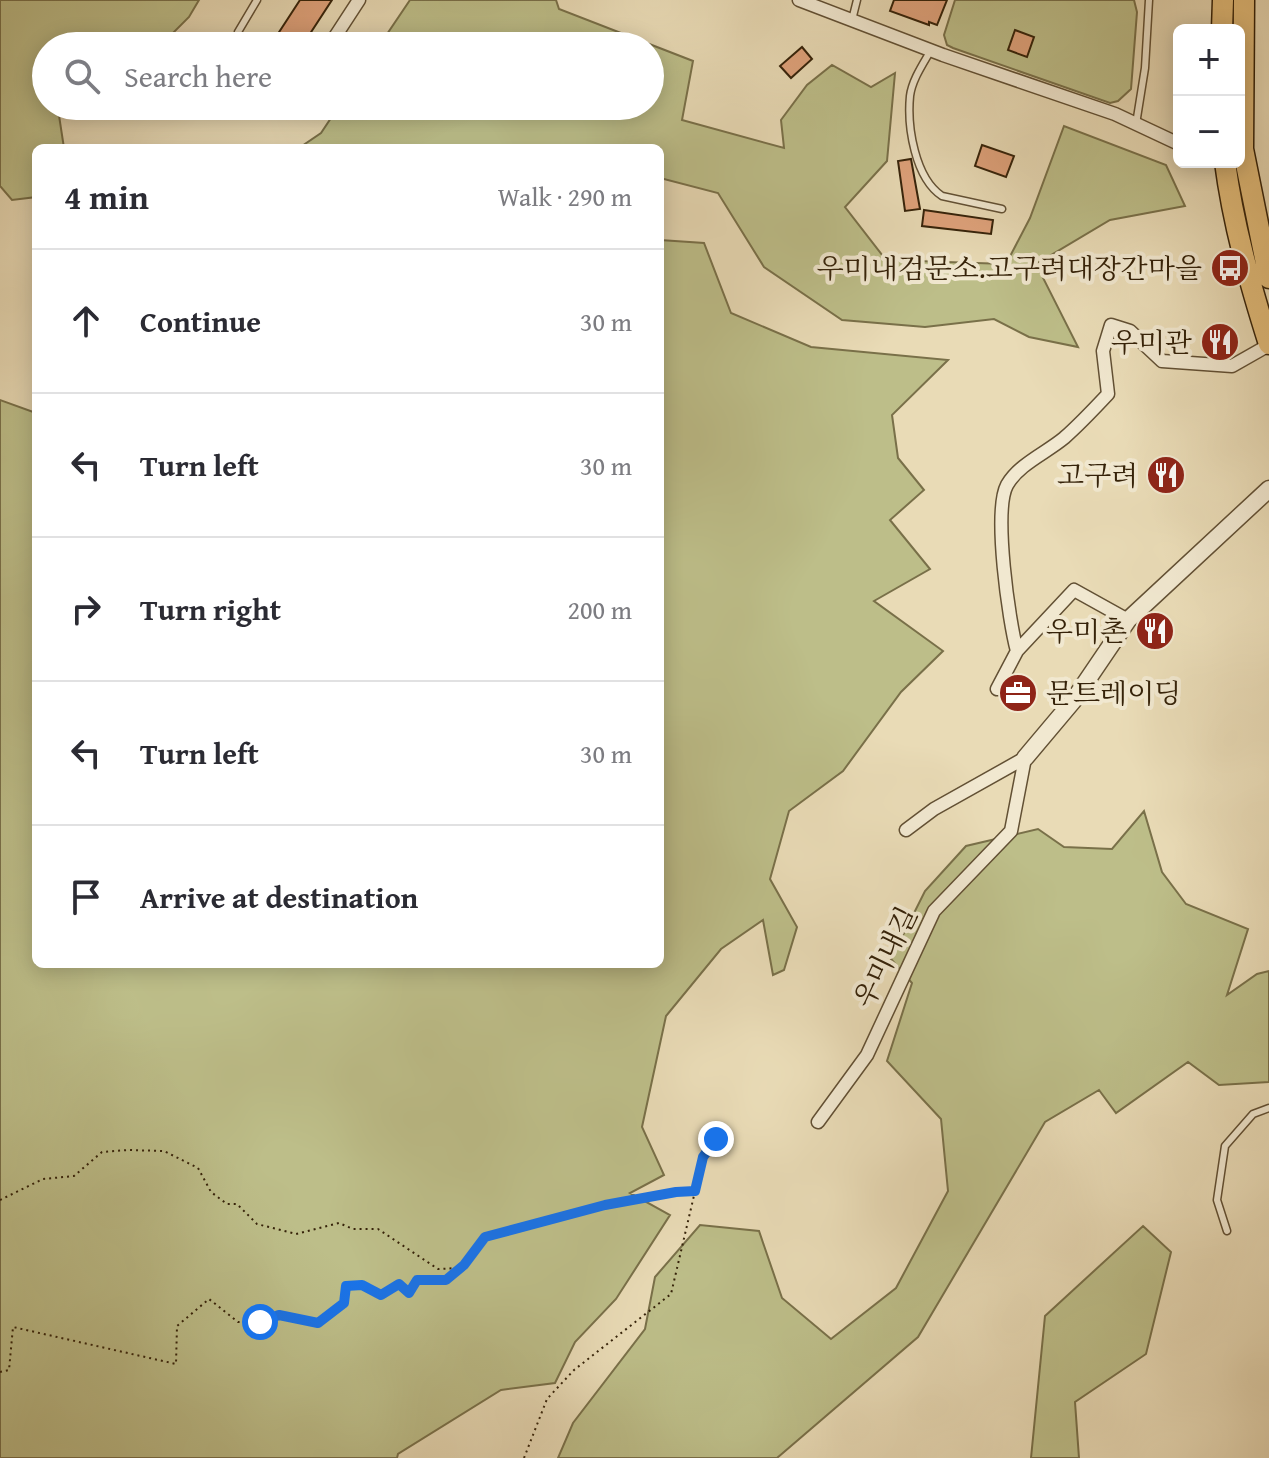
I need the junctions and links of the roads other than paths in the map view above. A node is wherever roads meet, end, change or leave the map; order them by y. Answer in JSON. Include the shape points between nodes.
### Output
{"nodes":[{"id":1,"x":257,"y":0,"type":"edge"},
{"id":2,"x":359,"y":0,"type":"edge"},
{"id":3,"x":799,"y":0,"type":"edge"},
{"id":4,"x":828,"y":0,"type":"edge"},
{"id":5,"x":857,"y":0,"type":"edge"},
{"id":6,"x":1149,"y":0,"type":"edge"},
{"id":7,"x":1223,"y":0,"type":"edge"},
{"id":8,"x":1244,"y":0,"type":"edge"},
{"id":9,"x":816,"y":3,"type":"edge"},
{"id":10,"x":855,"y":21,"type":"junction"},
{"id":11,"x":1222,"y":24,"type":"edge"},
{"id":12,"x":1243,"y":24,"type":"edge"},
{"id":13,"x":238,"y":32,"type":"dead end"},
{"id":14,"x":338,"y":32,"type":"edge"},
{"id":15,"x":931,"y":50,"type":"junction"},
{"id":16,"x":1136,"y":124,"type":"junction"},
{"id":17,"x":1173,"y":141,"type":"edge"},
{"id":18,"x":1229,"y":168,"type":"edge"},
{"id":19,"x":1239,"y":168,"type":"edge"},
{"id":20,"x":1238,"y":184,"type":"junction"},
{"id":21,"x":1002,"y":209,"type":"dead end"},
{"id":22,"x":1269,"y":278,"type":"edge"},
{"id":23,"x":1269,"y":344,"type":"edge"},
{"id":24,"x":1269,"y":489,"type":"edge"},
{"id":25,"x":1128,"y":620,"type":"junction"},
{"id":26,"x":1017,"y":651,"type":"junction"},
{"id":27,"x":997,"y":689,"type":"dead end"},
{"id":28,"x":1025,"y":758,"type":"junction"},
{"id":29,"x":906,"y":830,"type":"dead end"},
{"id":30,"x":1269,"y":1108,"type":"edge"},
{"id":31,"x":818,"y":1122,"type":"dead end"},
{"id":32,"x":1227,"y":1231,"type":"dead end"}],
"edges":[{"from":1,"to":13,"type":"lane"},
{"from":2,"to":14,"type":"street"},
{"from":3,"to":9,"type":"street"},
{"from":4,"to":9,"type":"lane"},
{"from":5,"to":10,"type":"lane"},
{"from":6,"to":16,"type":"lane"},
{"from":7,"to":11,"type":"main road"},
{"from":8,"to":12,"type":"main road"},
{"from":9,"to":10,"type":"street"},
{"from":10,"to":15,"type":"street"},
{"from":15,"to":16,"type":"street"},
{"from":15,"to":21,"type":"lane","via":[[910,96],[911,126],[925,177],[942,196]]},
{"from":16,"to":17,"type":"street"},
{"from":18,"to":20,"type":"main road"},
{"from":19,"to":20,"type":"main road"},
{"from":20,"to":22,"type":"main road"},
{"from":20,"to":23,"type":"main road","via":[[1251,287]]},
{"from":23,"to":26,"type":"street","via":[[1232,366],[1162,361],[1130,331],[1111,325],[1103,351],[1108,394],[1006,486],[1001,533]]},
{"from":24,"to":25,"type":"street","name":"우미내길"},
{"from":25,"to":26,"type":"street","via":[[1074,590]]},
{"from":25,"to":28,"type":"street","name":"우미내길","via":[[1073,701]]},
{"from":26,"to":27,"type":"street"},
{"from":28,"to":29,"type":"street"},
{"from":28,"to":31,"type":"street","name":"우미내길","via":[[1011,831],[934,911],[867,1055]]},
{"from":30,"to":32,"type":"lane","via":[[1253,1114],[1225,1146],[1217,1200]]}]}
